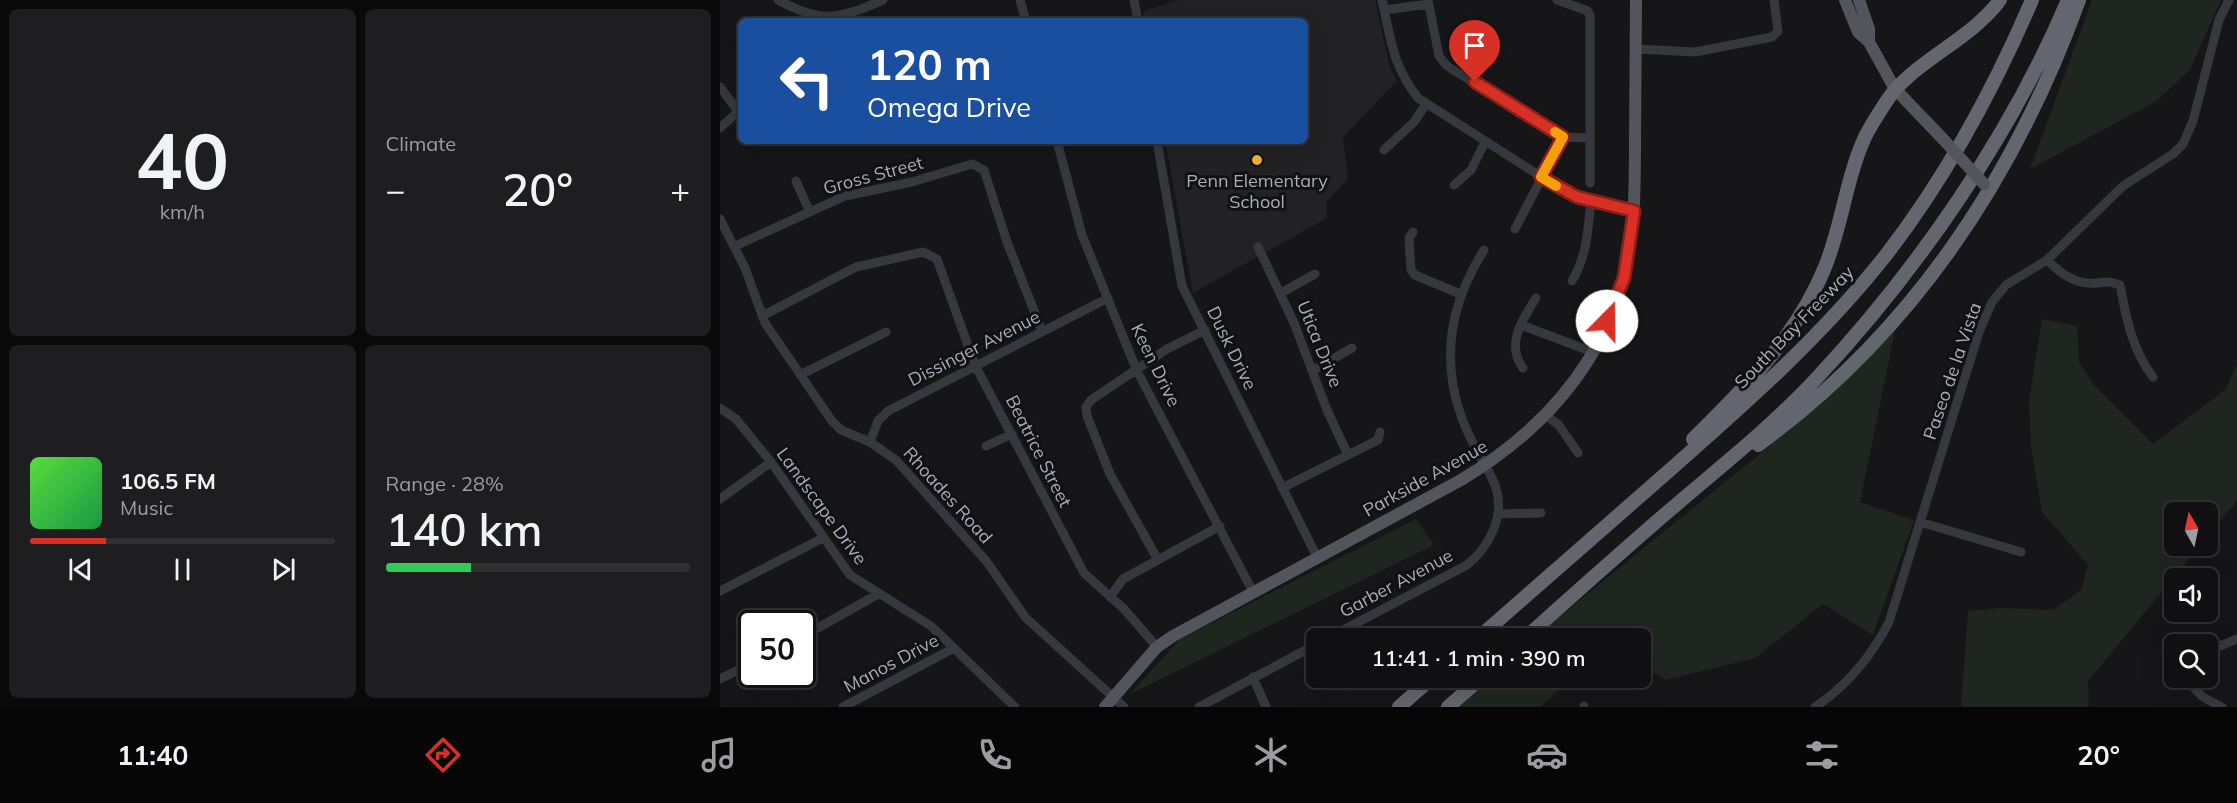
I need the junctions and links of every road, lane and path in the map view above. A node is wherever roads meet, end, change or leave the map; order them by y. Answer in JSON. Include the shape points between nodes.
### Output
{"nodes":[{"id":1,"x":778,"y":0,"type":"edge"},
{"id":2,"x":883,"y":0,"type":"edge"},
{"id":3,"x":1020,"y":0,"type":"edge"},
{"id":4,"x":1134,"y":0,"type":"edge"},
{"id":5,"x":1382,"y":0,"type":"edge"},
{"id":6,"x":1557,"y":0,"type":"edge"},
{"id":7,"x":1636,"y":0,"type":"edge"},
{"id":8,"x":1774,"y":0,"type":"edge"},
{"id":9,"x":1845,"y":0,"type":"edge"},
{"id":10,"x":1858,"y":0,"type":"edge"},
{"id":11,"x":2000,"y":0,"type":"edge"},
{"id":12,"x":2031,"y":0,"type":"edge"},
{"id":13,"x":2068,"y":0,"type":"edge"},
{"id":14,"x":2079,"y":0,"type":"edge"},
{"id":15,"x":2229,"y":0,"type":"edge"},
{"id":16,"x":1429,"y":2,"type":"edge"},
{"id":17,"x":1384,"y":10,"type":"junction"},
{"id":18,"x":1025,"y":18,"type":"edge"},
{"id":19,"x":1137,"y":18,"type":"edge"},
{"id":20,"x":1869,"y":42,"type":"junction"},
{"id":21,"x":1636,"y":49,"type":"junction"},
{"id":22,"x":720,"y":87,"type":"edge"},
{"id":23,"x":1895,"y":89,"type":"junction"},
{"id":24,"x":1426,"y":104,"type":"junction"},
{"id":25,"x":738,"y":108,"type":"edge"},
{"id":26,"x":738,"y":112,"type":"edge"},
{"id":27,"x":720,"y":128,"type":"edge"},
{"id":28,"x":1563,"y":137,"type":"junction"},
{"id":29,"x":1590,"y":138,"type":"junction"},
{"id":30,"x":1485,"y":142,"type":"junction"},
{"id":31,"x":1057,"y":144,"type":"edge"},
{"id":32,"x":1157,"y":144,"type":"edge"},
{"id":33,"x":1383,"y":150,"type":"dead end"},
{"id":34,"x":1541,"y":177,"type":"junction"},
{"id":35,"x":796,"y":181,"type":"dead end"},
{"id":36,"x":1590,"y":183,"type":"dead end"},
{"id":37,"x":1454,"y":185,"type":"dead end"},
{"id":38,"x":1987,"y":187,"type":"junction"},
{"id":39,"x":1591,"y":201,"type":"junction"},
{"id":40,"x":810,"y":210,"type":"junction"},
{"id":41,"x":1634,"y":211,"type":"junction"},
{"id":42,"x":720,"y":219,"type":"edge"},
{"id":43,"x":1515,"y":229,"type":"dead end"},
{"id":44,"x":1413,"y":232,"type":"dead end"},
{"id":45,"x":735,"y":246,"type":"junction"},
{"id":46,"x":1258,"y":247,"type":"dead end"},
{"id":47,"x":1484,"y":250,"type":"dead end"},
{"id":48,"x":2047,"y":260,"type":"junction"},
{"id":49,"x":1315,"y":274,"type":"dead end"},
{"id":50,"x":1572,"y":281,"type":"dead end"},
{"id":51,"x":1281,"y":293,"type":"junction"},
{"id":52,"x":1460,"y":294,"type":"junction"},
{"id":53,"x":1108,"y":298,"type":"junction"},
{"id":54,"x":1536,"y":298,"type":"dead end"},
{"id":55,"x":762,"y":316,"type":"junction"},
{"id":56,"x":1521,"y":324,"type":"junction"},
{"id":57,"x":1205,"y":330,"type":"junction"},
{"id":58,"x":1042,"y":331,"type":"junction"},
{"id":59,"x":886,"y":332,"type":"dead end"},
{"id":60,"x":1352,"y":348,"type":"dead end"},
{"id":61,"x":1593,"y":352,"type":"junction"},
{"id":62,"x":975,"y":365,"type":"junction"},
{"id":63,"x":1523,"y":368,"type":"dead end"},
{"id":64,"x":1314,"y":370,"type":"junction"},
{"id":65,"x":1137,"y":371,"type":"junction"},
{"id":66,"x":800,"y":375,"type":"junction"},
{"id":67,"x":2153,"y":377,"type":"dead end"},
{"id":68,"x":720,"y":408,"type":"edge"},
{"id":69,"x":1546,"y":416,"type":"junction"},
{"id":70,"x":1380,"y":432,"type":"dead end"},
{"id":71,"x":1012,"y":434,"type":"junction"},
{"id":72,"x":870,"y":442,"type":"junction"},
{"id":73,"x":986,"y":446,"type":"dead end"},
{"id":74,"x":1578,"y":453,"type":"dead end"},
{"id":75,"x":1348,"y":455,"type":"junction"},
{"id":76,"x":1732,"y":458,"type":"junction"},
{"id":77,"x":771,"y":462,"type":"junction"},
{"id":78,"x":1485,"y":466,"type":"junction"},
{"id":79,"x":1282,"y":488,"type":"junction"},
{"id":80,"x":720,"y":499,"type":"edge"},
{"id":81,"x":1541,"y":513,"type":"dead end"},
{"id":82,"x":1498,"y":514,"type":"junction"},
{"id":83,"x":1920,"y":522,"type":"junction"},
{"id":84,"x":1609,"y":523,"type":"junction"},
{"id":85,"x":1220,"y":526,"type":"junction"},
{"id":86,"x":823,"y":538,"type":"junction"},
{"id":87,"x":2021,"y":552,"type":"dead end"},
{"id":88,"x":1317,"y":557,"type":"junction"},
{"id":89,"x":1158,"y":560,"type":"junction"},
{"id":90,"x":720,"y":591,"type":"edge"},
{"id":91,"x":1254,"y":592,"type":"junction"},
{"id":92,"x":878,"y":594,"type":"junction"},
{"id":93,"x":1110,"y":597,"type":"junction"},
{"id":94,"x":1347,"y":628,"type":"edge"},
{"id":95,"x":1490,"y":628,"type":"edge"},
{"id":96,"x":1536,"y":628,"type":"edge"},
{"id":97,"x":816,"y":629,"type":"edge"},
{"id":98,"x":2237,"y":639,"type":"edge"},
{"id":99,"x":1157,"y":647,"type":"junction"},
{"id":100,"x":2218,"y":647,"type":"edge"},
{"id":101,"x":954,"y":648,"type":"junction"},
{"id":102,"x":1306,"y":650,"type":"edge"},
{"id":103,"x":738,"y":670,"type":"edge"},
{"id":104,"x":1253,"y":677,"type":"junction"},
{"id":105,"x":720,"y":679,"type":"edge"},
{"id":106,"x":1421,"y":688,"type":"edge"},
{"id":107,"x":1470,"y":688,"type":"edge"},
{"id":108,"x":2194,"y":688,"type":"edge"},
{"id":109,"x":1109,"y":702,"type":"edge"},
{"id":110,"x":843,"y":707,"type":"edge"},
{"id":111,"x":1015,"y":707,"type":"edge"},
{"id":112,"x":1124,"y":707,"type":"edge"},
{"id":113,"x":1199,"y":707,"type":"edge"},
{"id":114,"x":1266,"y":707,"type":"edge"},
{"id":115,"x":1399,"y":707,"type":"edge"},
{"id":116,"x":1448,"y":707,"type":"edge"},
{"id":117,"x":1815,"y":707,"type":"edge"},
{"id":118,"x":2222,"y":707,"type":"edge"}],
"edges":[{"from":1,"to":2,"type":"street","via":[[809,15],[830,18]]},
{"from":3,"to":18,"type":"street"},
{"from":4,"to":19,"type":"street"},
{"from":5,"to":17,"type":"street"},
{"from":6,"to":29,"type":"street","via":[[1582,7],[1590,16]]},
{"from":7,"to":21,"type":"main road","name":"Parkside Avenue"},
{"from":8,"to":21,"type":"street","via":[[1778,31],[1772,37],[1695,52]]},
{"from":9,"to":20,"type":"main road","via":[[1858,32]]},
{"from":10,"to":20,"type":"main road","via":[[1869,29]]},
{"from":11,"to":23,"type":"highway","via":[[1969,32]]},
{"from":12,"to":84,"type":"highway","name":"South Bay Freeway","via":[[1971,129],[1886,255],[1779,374]]},
{"from":13,"to":76,"type":"highway","via":[[2039,65],[2006,122],[1905,272],[1815,380]]},
{"from":14,"to":38,"type":"highway","via":[[2053,70],[2018,143]]},
{"from":15,"to":48,"type":"street","name":"Paseo de la Vista","via":[[2219,20],[2193,122],[2183,144],[2123,186]]},
{"from":16,"to":17,"type":"street"},
{"from":16,"to":28,"type":"street","via":[[1439,56],[1448,66]]},
{"from":17,"to":24,"type":"street","via":[[1403,79]]},
{"from":20,"to":23,"type":"main road"},
{"from":21,"to":41,"type":"main road","name":"Parkside Avenue"},
{"from":22,"to":25,"type":"street"},
{"from":23,"to":38,"type":"main road","bridge":true},
{"from":23,"to":84,"type":"highway","via":[[1865,138],[1825,267],[1804,309],[1743,390]]},
{"from":24,"to":30,"type":"street"},
{"from":24,"to":33,"type":"street","via":[[1414,122]]},
{"from":26,"to":27,"type":"street"},
{"from":28,"to":29,"type":"street"},
{"from":28,"to":34,"type":"street"},
{"from":29,"to":36,"type":"street"},
{"from":30,"to":34,"type":"street"},
{"from":30,"to":37,"type":"street","via":[[1471,170]]},
{"from":31,"to":53,"type":"street","name":"Keen Drive","via":[[1082,235]]},
{"from":32,"to":57,"type":"street","name":"Dusk Drive","via":[[1177,271]]},
{"from":34,"to":39,"type":"street"},
{"from":34,"to":43,"type":"street"},
{"from":35,"to":40,"type":"street"},
{"from":38,"to":76,"type":"highway","via":[[1926,282],[1860,359],[1788,423]]},
{"from":39,"to":41,"type":"street"},
{"from":39,"to":50,"type":"street","via":[[1585,250]]},
{"from":40,"to":45,"type":"street","name":"Gross Street"},
{"from":40,"to":58,"type":"street","name":"Gross Street","via":[[845,196],[972,164],[980,166]]},
{"from":41,"to":61,"type":"main road","name":"Parkside Avenue","via":[[1624,278]]},
{"from":42,"to":45,"type":"street","name":"Rhoades Road"},
{"from":44,"to":52,"type":"street","via":[[1408,238],[1411,270]]},
{"from":45,"to":55,"type":"street","name":"Rhoades Road"},
{"from":46,"to":51,"type":"street","name":"Utica Drive"},
{"from":47,"to":52,"type":"street","name":"Garber Avenue"},
{"from":48,"to":67,"type":"street","via":[[2070,279],[2120,285],[2127,323],[2142,362]]},
{"from":48,"to":83,"type":"street","name":"Paseo de la Vista","via":[[2006,285],[1992,302]]},
{"from":49,"to":51,"type":"street"},
{"from":51,"to":64,"type":"street","name":"Utica Drive"},
{"from":52,"to":78,"type":"street","name":"Garber Avenue","via":[[1451,346],[1454,387],[1461,416]]},
{"from":53,"to":58,"type":"street","name":"Dissinger Avenue"},
{"from":53,"to":65,"type":"street","name":"Keen Drive"},
{"from":54,"to":56,"type":"street"},
{"from":55,"to":62,"type":"street","name":"Beatrice Street","via":[[856,267],[923,252],[937,259]]},
{"from":55,"to":66,"type":"street","name":"Rhoades Road"},
{"from":56,"to":61,"type":"street"},
{"from":56,"to":63,"type":"street","via":[[1515,352]]},
{"from":57,"to":65,"type":"street","via":[[1167,349]]},
{"from":57,"to":79,"type":"street","name":"Dusk Drive"},
{"from":58,"to":62,"type":"street","name":"Dissinger Avenue"},
{"from":59,"to":66,"type":"street"},
{"from":60,"to":64,"type":"street"},
{"from":61,"to":69,"type":"main road","name":"Parkside Avenue"},
{"from":62,"to":71,"type":"street","name":"Beatrice Street"},
{"from":62,"to":72,"type":"street","name":"Dissinger Avenue","via":[[888,411],[878,421]]},
{"from":64,"to":75,"type":"street","name":"Utica Drive"},
{"from":65,"to":85,"type":"street","name":"Keen Drive"},
{"from":65,"to":89,"type":"street","via":[[1086,407],[1110,474]]},
{"from":66,"to":72,"type":"street","name":"Rhoades Road","via":[[841,430]]},
{"from":68,"to":77,"type":"street","name":"Landscape Drive","via":[[736,418]]},
{"from":69,"to":74,"type":"street","via":[[1558,424]]},
{"from":69,"to":78,"type":"main road","name":"Parkside Avenue"},
{"from":70,"to":75,"type":"street","via":[[1378,440]]},
{"from":71,"to":73,"type":"street"},
{"from":71,"to":93,"type":"street","name":"Beatrice Street","via":[[1084,573]]},
{"from":72,"to":109,"type":"street","name":"Rhoades Road","via":[[896,460],[987,562],[1025,617]]},
{"from":75,"to":79,"type":"street"},
{"from":76,"to":96,"type":"highway"},
{"from":77,"to":80,"type":"street"},
{"from":77,"to":86,"type":"street","name":"Landscape Drive"},
{"from":78,"to":82,"type":"street","name":"Garber Avenue","via":[[1496,486]]},
{"from":78,"to":88,"type":"main road","name":"Parkside Avenue"},
{"from":79,"to":88,"type":"street","name":"Dusk Drive"},
{"from":81,"to":82,"type":"street"},
{"from":82,"to":94,"type":"street","name":"Garber Avenue","via":[[1488,543],[1467,565]]},
{"from":83,"to":87,"type":"street"},
{"from":83,"to":117,"type":"street","name":"Paseo de la Vista","via":[[1894,608],[1878,642],[1847,682]]},
{"from":84,"to":95,"type":"highway","name":"South Bay Freeway"},
{"from":85,"to":89,"type":"street"},
{"from":85,"to":91,"type":"street","name":"Keen Drive"},
{"from":86,"to":90,"type":"street"},
{"from":86,"to":92,"type":"street","name":"Landscape Drive","via":[[850,575]]},
{"from":88,"to":91,"type":"main road","name":"Parkside Avenue"},
{"from":89,"to":93,"type":"street","via":[[1123,579]]},
{"from":91,"to":99,"type":"main road","name":"Parkside Avenue"},
{"from":92,"to":97,"type":"street"},
{"from":92,"to":101,"type":"street","name":"Landscape Drive","via":[[931,626]]},
{"from":93,"to":99,"type":"street","name":"Beatrice Street"},
{"from":98,"to":100,"type":"street"},
{"from":99,"to":109,"type":"main road","name":"Parkside Avenue"},
{"from":101,"to":110,"type":"street","name":"Manos Drive"},
{"from":101,"to":111,"type":"street","name":"Landscape Drive"},
{"from":102,"to":104,"type":"street"},
{"from":103,"to":105,"type":"street"},
{"from":104,"to":113,"type":"street"},
{"from":104,"to":114,"type":"street"},
{"from":106,"to":115,"type":"highway"},
{"from":107,"to":116,"type":"highway"},
{"from":108,"to":118,"type":"street"},
{"from":109,"to":112,"type":"street"}]}
